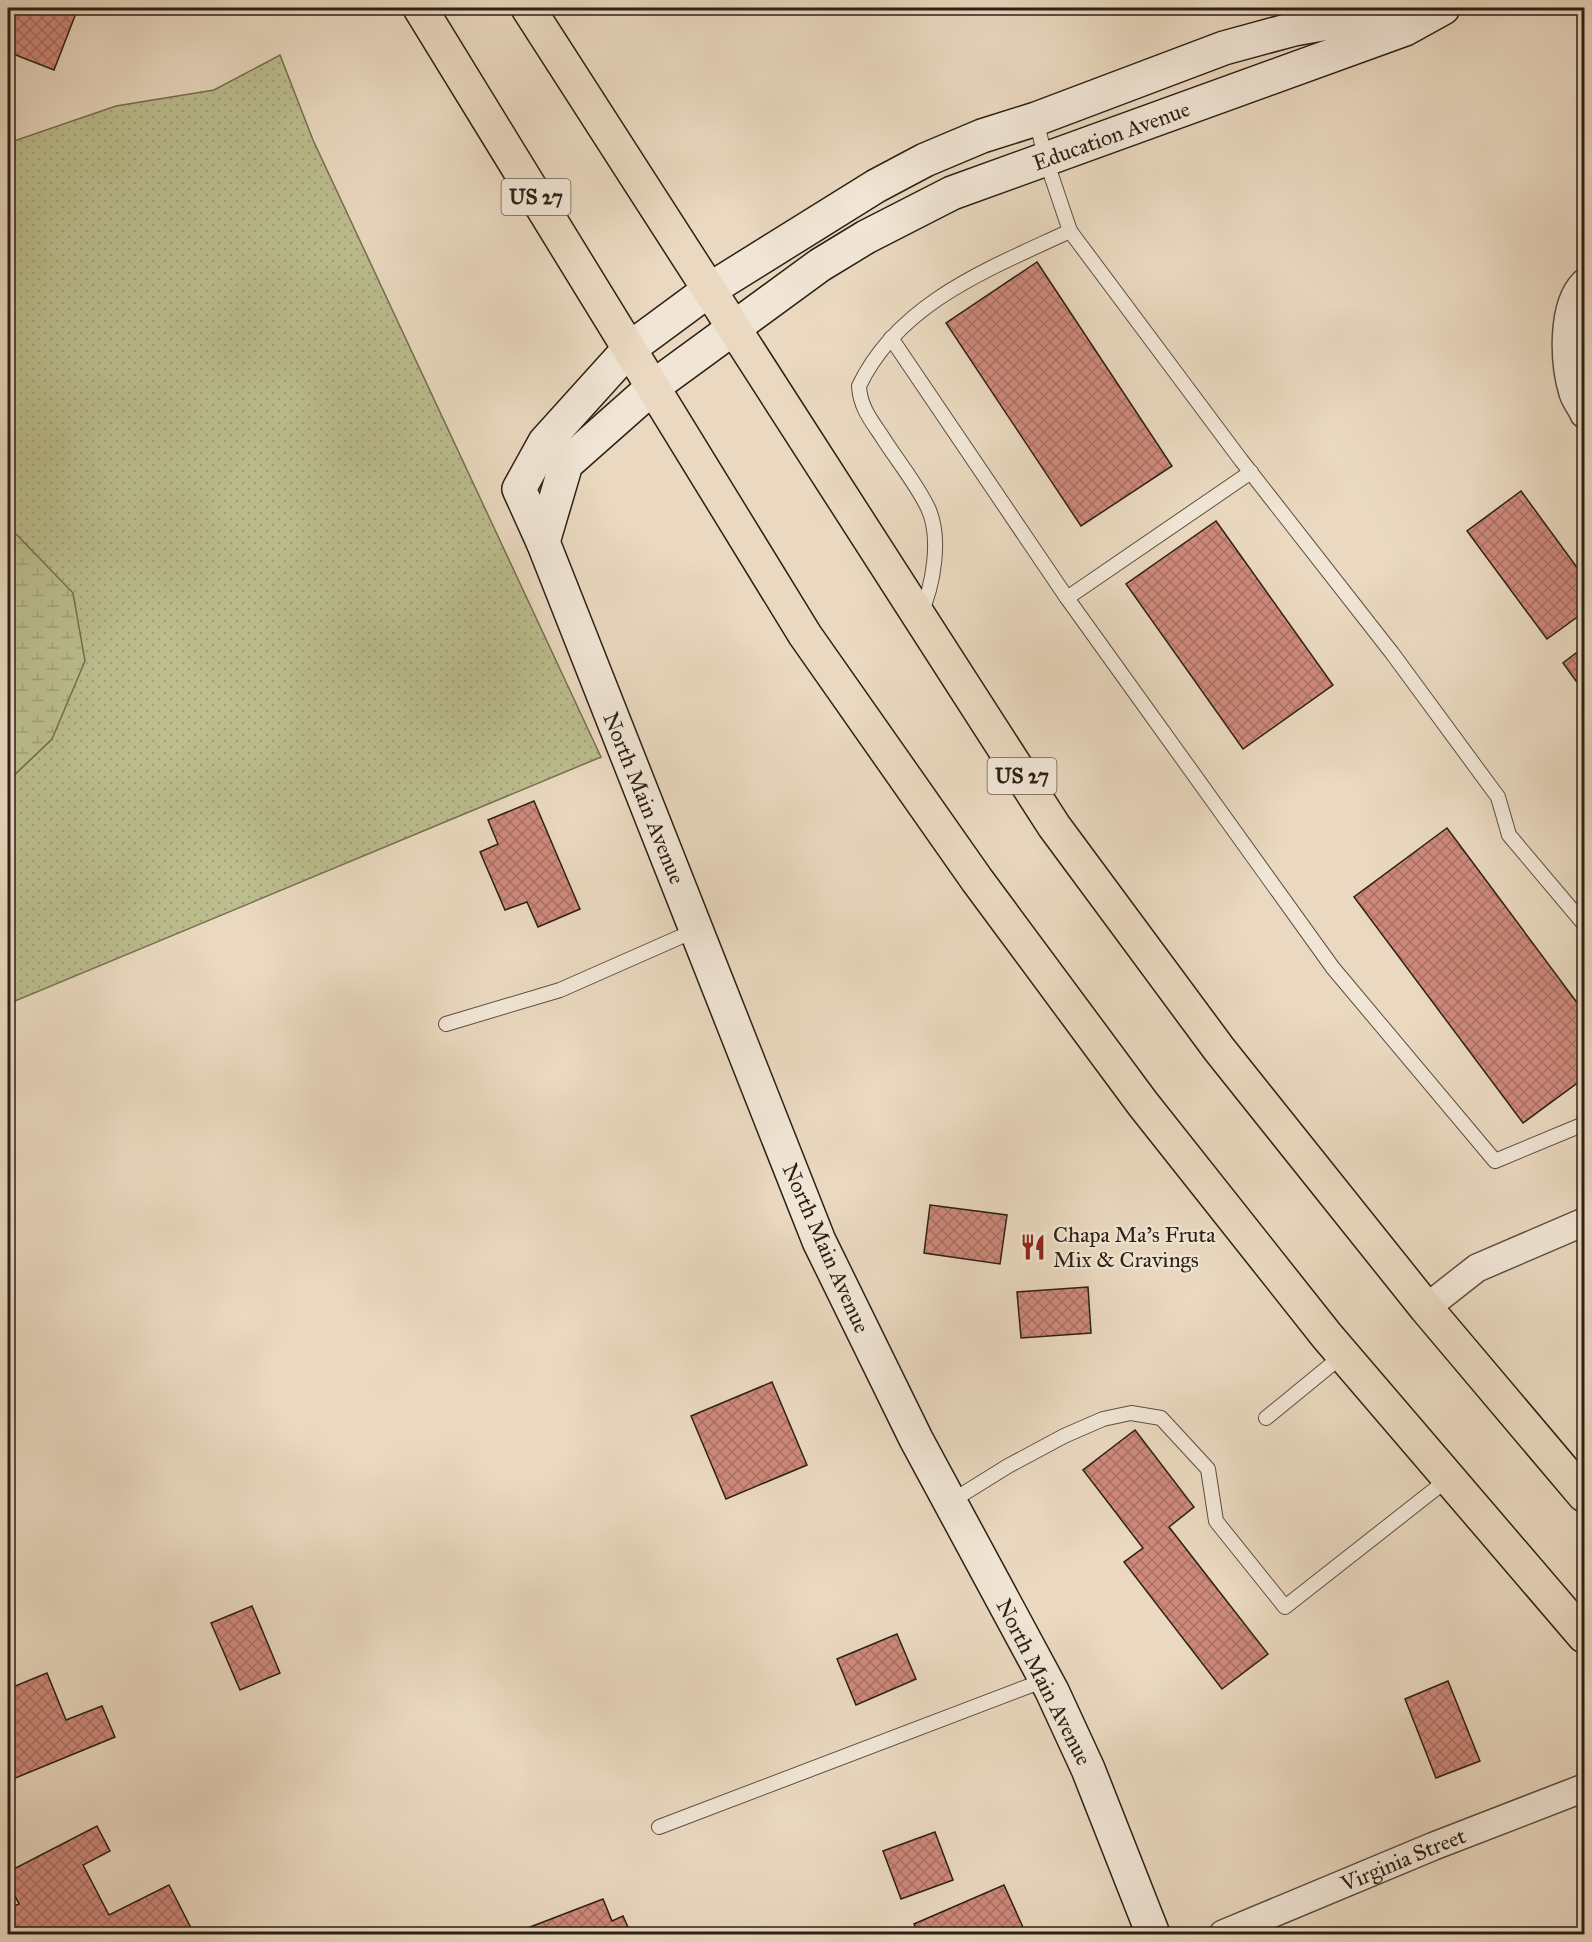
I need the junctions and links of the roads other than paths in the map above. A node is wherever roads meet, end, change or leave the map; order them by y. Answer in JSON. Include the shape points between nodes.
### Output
{"nodes":[{"id":1,"x":420,"y":8,"type":"edge"},
{"id":2,"x":528,"y":8,"type":"edge"},
{"id":3,"x":1412,"y":8,"type":"edge"},
{"id":4,"x":1443,"y":8,"type":"edge"},
{"id":5,"x":1036,"y":119,"type":"junction"},
{"id":6,"x":1045,"y":158,"type":"junction"},
{"id":7,"x":1070,"y":231,"type":"junction"},
{"id":8,"x":1584,"y":283,"type":"edge"},
{"id":9,"x":710,"y":290,"type":"junction"},
{"id":10,"x":734,"y":328,"type":"junction"},
{"id":11,"x":891,"y":338,"type":"junction"},
{"id":12,"x":630,"y":349,"type":"junction"},
{"id":13,"x":653,"y":387,"type":"junction"},
{"id":14,"x":1584,"y":414,"type":"edge"},
{"id":15,"x":1251,"y":472,"type":"junction"},
{"id":16,"x":543,"y":542,"type":"junction"},
{"id":17,"x":1067,"y":598,"type":"junction"},
{"id":18,"x":919,"y":616,"type":"junction"},
{"id":19,"x":1584,"y":924,"type":"edge"},
{"id":20,"x":696,"y":930,"type":"junction"},
{"id":21,"x":446,"y":1024,"type":"dead end"},
{"id":22,"x":1584,"y":1124,"type":"edge"},
{"id":23,"x":1584,"y":1222,"type":"edge"},
{"id":24,"x":1426,"y":1308,"type":"junction"},
{"id":25,"x":1343,"y":1355,"type":"junction"},
{"id":26,"x":1266,"y":1418,"type":"dead end"},
{"id":27,"x":1448,"y":1479,"type":"junction"},
{"id":28,"x":1582,"y":1487,"type":"edge"},
{"id":29,"x":950,"y":1502,"type":"junction"},
{"id":30,"x":1584,"y":1636,"type":"edge"},
{"id":31,"x":1045,"y":1680,"type":"junction"},
{"id":32,"x":1584,"y":1788,"type":"edge"},
{"id":33,"x":659,"y":1827,"type":"dead end"},
{"id":34,"x":1153,"y":1935,"type":"edge"},
{"id":35,"x":1223,"y":1935,"type":"edge"}],
"edges":[{"from":1,"to":12,"type":"highway","number":"US 27"},
{"from":2,"to":9,"type":"highway","number":"US 27"},
{"from":3,"to":5,"type":"street","via":[[1294,29],[1224,48]]},
{"from":4,"to":6,"type":"street","name":"Education Avenue","via":[[1405,29]]},
{"from":5,"to":6,"type":"lane"},
{"from":5,"to":9,"type":"street","via":[[925,160],[876,186]]},
{"from":6,"to":7,"type":"lane"},
{"from":6,"to":10,"type":"street","name":"Education Avenue","via":[[952,193],[866,237]]},
{"from":7,"to":11,"type":"lane","via":[[966,281],[926,305]]},
{"from":7,"to":15,"type":"lane"},
{"from":8,"to":14,"type":"street","via":[[1570,312],[1566,346],[1573,393]]},
{"from":9,"to":10,"type":"highway","number":"US 27"},
{"from":9,"to":12,"type":"street"},
{"from":10,"to":13,"type":"street","name":"Education Avenue"},
{"from":10,"to":18,"type":"highway","number":"US 27"},
{"from":11,"to":17,"type":"lane"},
{"from":11,"to":18,"type":"lane","via":[[863,376],[859,399],[928,509],[933,534],[933,573]]},
{"from":12,"to":13,"type":"highway","number":"US 27"},
{"from":12,"to":16,"type":"street","name":"North Main Avenue","via":[[545,442],[519,489]]},
{"from":13,"to":16,"type":"street","name":"Education Avenue","via":[[566,464]]},
{"from":13,"to":25,"type":"highway","number":"US 27","via":[[805,635],[977,880],[1143,1104]]},
{"from":15,"to":17,"type":"lane"},
{"from":15,"to":19,"type":"lane","via":[[1498,797],[1509,835]]},
{"from":16,"to":20,"type":"street","name":"North Main Avenue"},
{"from":17,"to":22,"type":"lane","via":[[1333,968],[1495,1161]]},
{"from":18,"to":24,"type":"highway","number":"US 27","via":[[1054,826],[1219,1049]]},
{"from":20,"to":21,"type":"lane","via":[[560,990]]},
{"from":20,"to":29,"type":"street","name":"North Main Avenue","via":[[819,1241]]},
{"from":23,"to":24,"type":"street","via":[[1477,1268]]},
{"from":24,"to":28,"type":"highway","number":"US 27"},
{"from":25,"to":26,"type":"lane"},
{"from":25,"to":27,"type":"highway","number":"US 27"},
{"from":27,"to":29,"type":"lane","via":[[1285,1607],[1216,1521],[1208,1469],[1161,1418],[1131,1413],[1103,1419],[1008,1466]]},
{"from":27,"to":30,"type":"highway","number":"US 27"},
{"from":29,"to":31,"type":"street","name":"North Main Avenue"},
{"from":31,"to":33,"type":"lane"},
{"from":31,"to":34,"type":"street","name":"North Main Avenue","via":[[1088,1769]]},
{"from":32,"to":35,"type":"street","name":"Virginia Street"}]}
